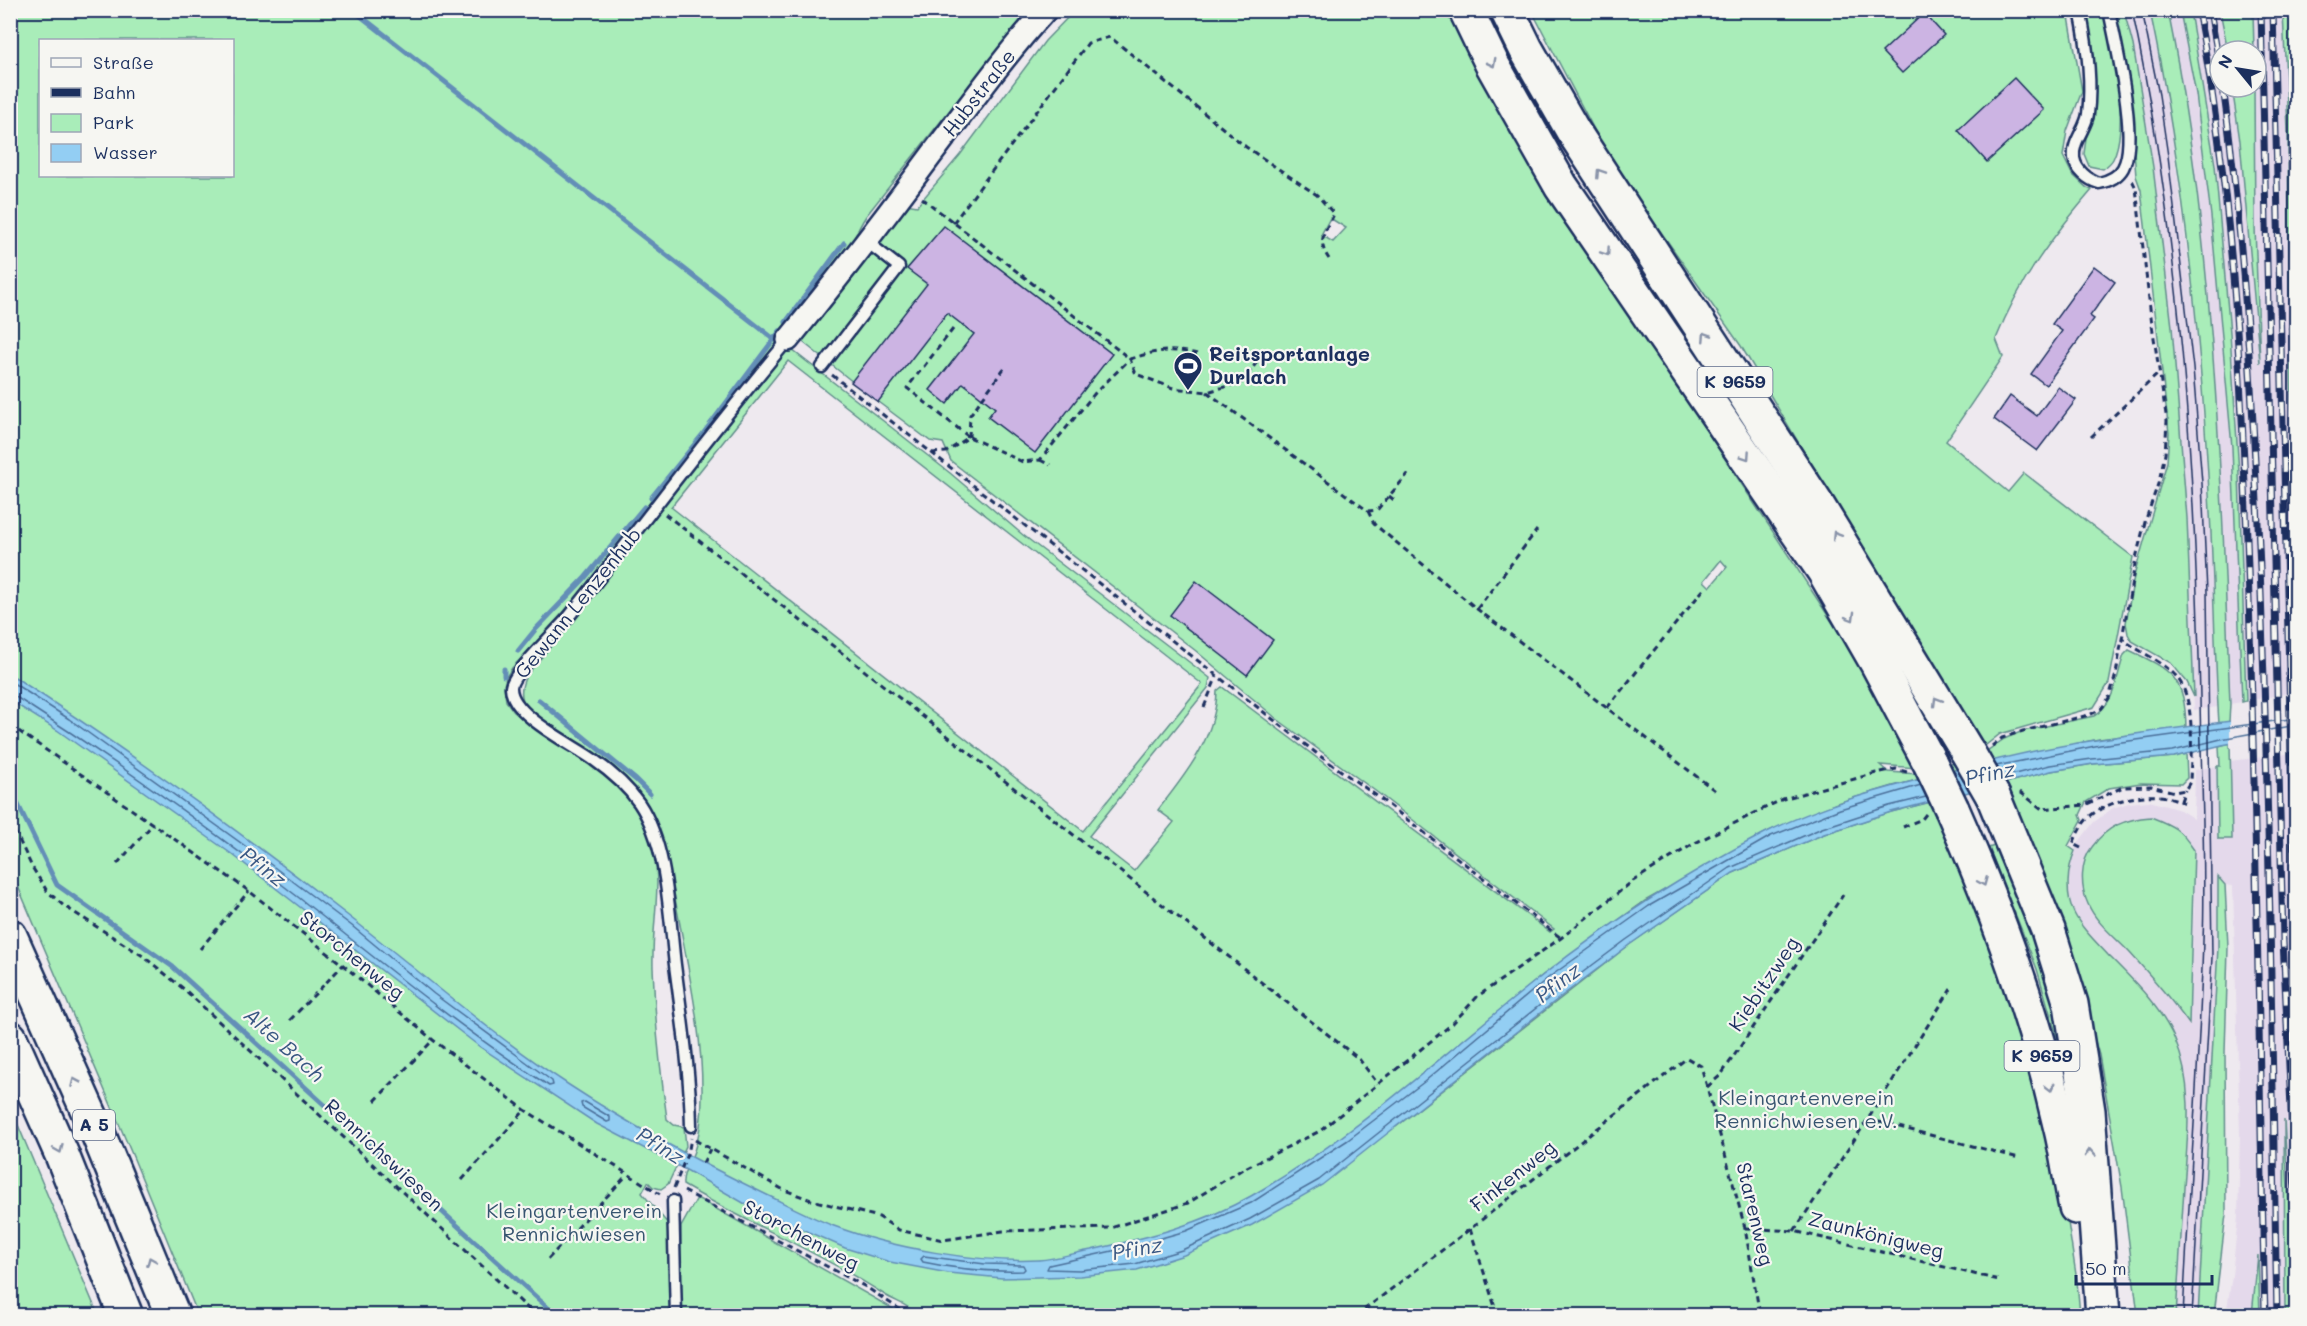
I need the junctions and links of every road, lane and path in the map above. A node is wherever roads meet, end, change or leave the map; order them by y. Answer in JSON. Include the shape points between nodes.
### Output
{"nodes":[{"id":1,"x":1046,"y":10,"type":"edge"},
{"id":2,"x":1466,"y":10,"type":"edge"},
{"id":3,"x":1507,"y":10,"type":"edge"},
{"id":4,"x":2080,"y":10,"type":"edge"},
{"id":5,"x":2109,"y":10,"type":"edge"},
{"id":6,"x":2122,"y":170,"type":"junction"},
{"id":7,"x":911,"y":183,"type":"junction"},
{"id":8,"x":954,"y":223,"type":"junction"},
{"id":9,"x":866,"y":241,"type":"junction"},
{"id":10,"x":1329,"y":259,"type":"dead end"},
{"id":11,"x":953,"y":328,"type":"dead end"},
{"id":12,"x":788,"y":340,"type":"joint"},
{"id":13,"x":1197,"y":354,"type":"dead end"},
{"id":14,"x":1260,"y":357,"type":"dead end"},
{"id":15,"x":1130,"y":359,"type":"junction"},
{"id":16,"x":822,"y":367,"type":"joint"},
{"id":17,"x":1005,"y":367,"type":"dead end"},
{"id":18,"x":2160,"y":372,"type":"junction"},
{"id":19,"x":1207,"y":392,"type":"junction"},
{"id":20,"x":2091,"y":437,"type":"dead end"},
{"id":21,"x":969,"y":438,"type":"junction"},
{"id":22,"x":931,"y":453,"type":"junction"},
{"id":23,"x":1040,"y":460,"type":"junction"},
{"id":24,"x":1050,"y":465,"type":"dead end"},
{"id":25,"x":1408,"y":474,"type":"dead end"},
{"id":26,"x":1389,"y":496,"type":"junction"},
{"id":27,"x":1394,"y":500,"type":"dead end"},
{"id":28,"x":656,"y":507,"type":"junction"},
{"id":29,"x":1368,"y":511,"type":"junction"},
{"id":30,"x":1538,"y":530,"type":"dead end"},
{"id":31,"x":1704,"y":589,"type":"dead end"},
{"id":32,"x":1477,"y":609,"type":"junction"},
{"id":33,"x":2122,"y":639,"type":"junction"},
{"id":34,"x":1217,"y":676,"type":"junction"},
{"id":35,"x":1204,"y":707,"type":"dead end"},
{"id":36,"x":1607,"y":708,"type":"junction"},
{"id":37,"x":10,"y":725,"type":"edge"},
{"id":38,"x":1978,"y":750,"type":"junction"},
{"id":39,"x":1922,"y":769,"type":"junction"},
{"id":40,"x":2185,"y":790,"type":"junction"},
{"id":41,"x":1717,"y":792,"type":"dead end"},
{"id":42,"x":2042,"y":809,"type":"dead end"},
{"id":43,"x":1940,"y":810,"type":"junction"},
{"id":44,"x":10,"y":821,"type":"edge"},
{"id":45,"x":153,"y":824,"type":"junction"},
{"id":46,"x":1903,"y":827,"type":"dead end"},
{"id":47,"x":2081,"y":848,"type":"dead end"},
{"id":48,"x":1970,"y":851,"type":"junction"},
{"id":49,"x":2019,"y":861,"type":"junction"},
{"id":50,"x":117,"y":864,"type":"dead end"},
{"id":51,"x":249,"y":891,"type":"junction"},
{"id":52,"x":1843,"y":895,"type":"dead end"},
{"id":53,"x":10,"y":936,"type":"edge"},
{"id":54,"x":1561,"y":938,"type":"junction"},
{"id":55,"x":200,"y":949,"type":"dead end"},
{"id":56,"x":343,"y":965,"type":"junction"},
{"id":57,"x":1951,"y":990,"type":"dead end"},
{"id":58,"x":290,"y":1020,"type":"dead end"},
{"id":59,"x":10,"y":1038,"type":"edge"},
{"id":60,"x":433,"y":1040,"type":"junction"},
{"id":61,"x":1686,"y":1058,"type":"joint"},
{"id":62,"x":1378,"y":1084,"type":"junction"},
{"id":63,"x":1707,"y":1087,"type":"junction"},
{"id":64,"x":375,"y":1101,"type":"dead end"},
{"id":65,"x":525,"y":1110,"type":"junction"},
{"id":66,"x":1869,"y":1119,"type":"junction"},
{"id":67,"x":691,"y":1132,"type":"joint"},
{"id":68,"x":689,"y":1149,"type":"dead end"},
{"id":69,"x":710,"y":1149,"type":"junction"},
{"id":70,"x":2019,"y":1158,"type":"dead end"},
{"id":71,"x":703,"y":1163,"type":"dead end"},
{"id":72,"x":680,"y":1170,"type":"dead end"},
{"id":73,"x":627,"y":1175,"type":"junction"},
{"id":74,"x":462,"y":1180,"type":"dead end"},
{"id":75,"x":646,"y":1186,"type":"dead end"},
{"id":76,"x":674,"y":1187,"type":"dead end"},
{"id":77,"x":673,"y":1201,"type":"dead end"},
{"id":78,"x":1745,"y":1228,"type":"junction"},
{"id":79,"x":1470,"y":1229,"type":"junction"},
{"id":80,"x":1794,"y":1231,"type":"junction"},
{"id":81,"x":548,"y":1259,"type":"dead end"},
{"id":82,"x":1999,"y":1280,"type":"dead end"},
{"id":83,"x":126,"y":1316,"type":"edge"},
{"id":84,"x":173,"y":1316,"type":"edge"},
{"id":85,"x":536,"y":1316,"type":"edge"},
{"id":86,"x":676,"y":1316,"type":"edge"},
{"id":87,"x":910,"y":1316,"type":"edge"},
{"id":88,"x":1356,"y":1316,"type":"edge"},
{"id":89,"x":1498,"y":1316,"type":"edge"},
{"id":90,"x":1760,"y":1316,"type":"edge"},
{"id":91,"x":2090,"y":1316,"type":"edge"},
{"id":92,"x":2103,"y":1316,"type":"edge"}],
"edges":[{"from":1,"to":7,"type":"street","name":"Hubstraße"},
{"from":2,"to":39,"type":"main road","number":"K 9659","one_way":true,"via":[[1561,186],[1824,571],[1877,663]]},
{"from":38,"to":3,"type":"main road","number":"K 9659","one_way":true,"via":[[1573,131]]},
{"from":4,"to":6,"type":"lane","via":[[2090,94],[2088,117],[2074,157],[2092,181],[2107,181]]},
{"from":5,"to":6,"type":"lane","via":[[2126,111],[2129,152]]},
{"from":6,"to":18,"type":"path","via":[[2136,188]]},
{"from":7,"to":8,"type":"path"},
{"from":7,"to":9,"type":"street","name":"Gewann Lenzenhub"},
{"from":8,"to":10,"type":"path","via":[[1089,42],[1110,37],[1246,147],[1317,195],[1334,214],[1321,241]]},
{"from":8,"to":15,"type":"path"},
{"from":9,"to":12,"type":"street","name":"Gewann Lenzenhub"},
{"from":9,"to":16,"type":"lane","via":[[899,267]]},
{"from":11,"to":21,"type":"path","via":[[907,388]]},
{"from":12,"to":28,"type":"lane","name":"Gewann Lenzenhub"},
{"from":13,"to":15,"type":"path","via":[[1177,349]]},
{"from":14,"to":19,"type":"path","via":[[1242,382]]},
{"from":15,"to":19,"type":"path","via":[[1137,374],[1173,388]]},
{"from":15,"to":23,"type":"path","via":[[1095,393]]},
{"from":16,"to":22,"type":"path"},
{"from":17,"to":21,"type":"path","via":[[969,415]]},
{"from":18,"to":20,"type":"path"},
{"from":18,"to":33,"type":"path","via":[[2167,421],[2165,454],[2136,558]]},
{"from":19,"to":29,"type":"path"},
{"from":21,"to":22,"type":"path","via":[[946,452]]},
{"from":21,"to":23,"type":"path","via":[[1023,462]]},
{"from":22,"to":34,"type":"path"},
{"from":23,"to":24,"type":"path"},
{"from":25,"to":26,"type":"path"},
{"from":26,"to":27,"type":"path"},
{"from":26,"to":29,"type":"path","via":[[1377,510]]},
{"from":28,"to":62,"type":"path","via":[[1359,1059]]},
{"from":28,"to":67,"type":"lane","name":"Gewann Lenzenhub","via":[[561,626],[518,672],[511,687],[513,698],[527,715],[625,786],[640,804],[657,840],[690,1081]]},
{"from":29,"to":32,"type":"path","via":[[1374,524]]},
{"from":30,"to":32,"type":"path"},
{"from":31,"to":36,"type":"path"},
{"from":32,"to":36,"type":"path"},
{"from":33,"to":38,"type":"path","via":[[2109,698],[2101,709],[2023,730]]},
{"from":33,"to":40,"type":"path","via":[[2161,663],[2182,683],[2190,712],[2190,782]]},
{"from":34,"to":35,"type":"path"},
{"from":34,"to":54,"type":"path"},
{"from":36,"to":41,"type":"path"},
{"from":37,"to":45,"type":"path","name":"Storchenweg"},
{"from":38,"to":49,"type":"main road","number":"K 9659","bridge":true},
{"from":39,"to":43,"type":"main road","number":"K 9659","bridge":true},
{"from":39,"to":54,"type":"path","via":[[1896,769],[1783,800],[1695,843],[1633,881]]},
{"from":40,"to":42,"type":"path","via":[[2123,787],[2085,805]]},
{"from":40,"to":47,"type":"path","via":[[2182,802],[2140,797],[2111,804],[2082,826],[2073,844]]},
{"from":43,"to":46,"type":"path"},
{"from":43,"to":48,"type":"main road","number":"K 9659"},
{"from":44,"to":85,"type":"path","name":"Rennichswiesen","via":[[47,891],[63,906],[143,956],[185,990]]},
{"from":45,"to":50,"type":"path"},
{"from":45,"to":51,"type":"path","name":"Storchenweg"},
{"from":48,"to":49,"type":"main road","via":[[1984,831],[1995,833]]},
{"from":48,"to":91,"type":"main road","number":"K 9659","one_way":true,"via":[[2003,932],[2056,1107],[2085,1251]]},
{"from":92,"to":49,"type":"main road","number":"K 9659","one_way":true,"via":[[2088,1111],[2077,1030],[2048,930]]},
{"from":51,"to":55,"type":"path"},
{"from":51,"to":56,"type":"path","name":"Storchenweg"},
{"from":52,"to":63,"type":"path","name":"Kiebitzweg","via":[[1721,1075]]},
{"from":84,"to":53,"type":"main road","number":"A 5","one_way":true,"via":[[97,1131]]},
{"from":54,"to":62,"type":"path","via":[[1478,996],[1452,1024]]},
{"from":56,"to":58,"type":"path"},
{"from":56,"to":60,"type":"path","name":"Storchenweg"},
{"from":57,"to":66,"type":"path"},
{"from":59,"to":83,"type":"main road","number":"A 5","one_way":true},
{"from":60,"to":64,"type":"path"},
{"from":60,"to":65,"type":"path","name":"Storchenweg"},
{"from":61,"to":63,"type":"path","name":"Starenweg","via":[[1701,1066]]},
{"from":61,"to":79,"type":"path","name":"Finkenweg"},
{"from":62,"to":69,"type":"path","via":[[1320,1131],[1241,1170],[1188,1203],[1111,1228],[1003,1231],[943,1240],[899,1230],[879,1217],[782,1189]]},
{"from":63,"to":78,"type":"path","name":"Starenweg"},
{"from":65,"to":73,"type":"path","name":"Storchenweg"},
{"from":65,"to":74,"type":"path"},
{"from":66,"to":70,"type":"path"},
{"from":66,"to":80,"type":"path"},
{"from":67,"to":69,"type":"path"},
{"from":68,"to":72,"type":"path"},
{"from":69,"to":71,"type":"path"},
{"from":73,"to":75,"type":"path","name":"Storchenweg"},
{"from":73,"to":81,"type":"path"},
{"from":76,"to":87,"type":"path","name":"Storchenweg","via":[[866,1287]]},
{"from":77,"to":86,"type":"lane"},
{"from":78,"to":80,"type":"path","name":"Zaunkönigweg"},
{"from":78,"to":90,"type":"path","name":"Starenweg"},
{"from":79,"to":88,"type":"path","name":"Finkenweg"},
{"from":79,"to":89,"type":"path"},
{"from":80,"to":82,"type":"path","name":"Zaunkönigweg"}]}
